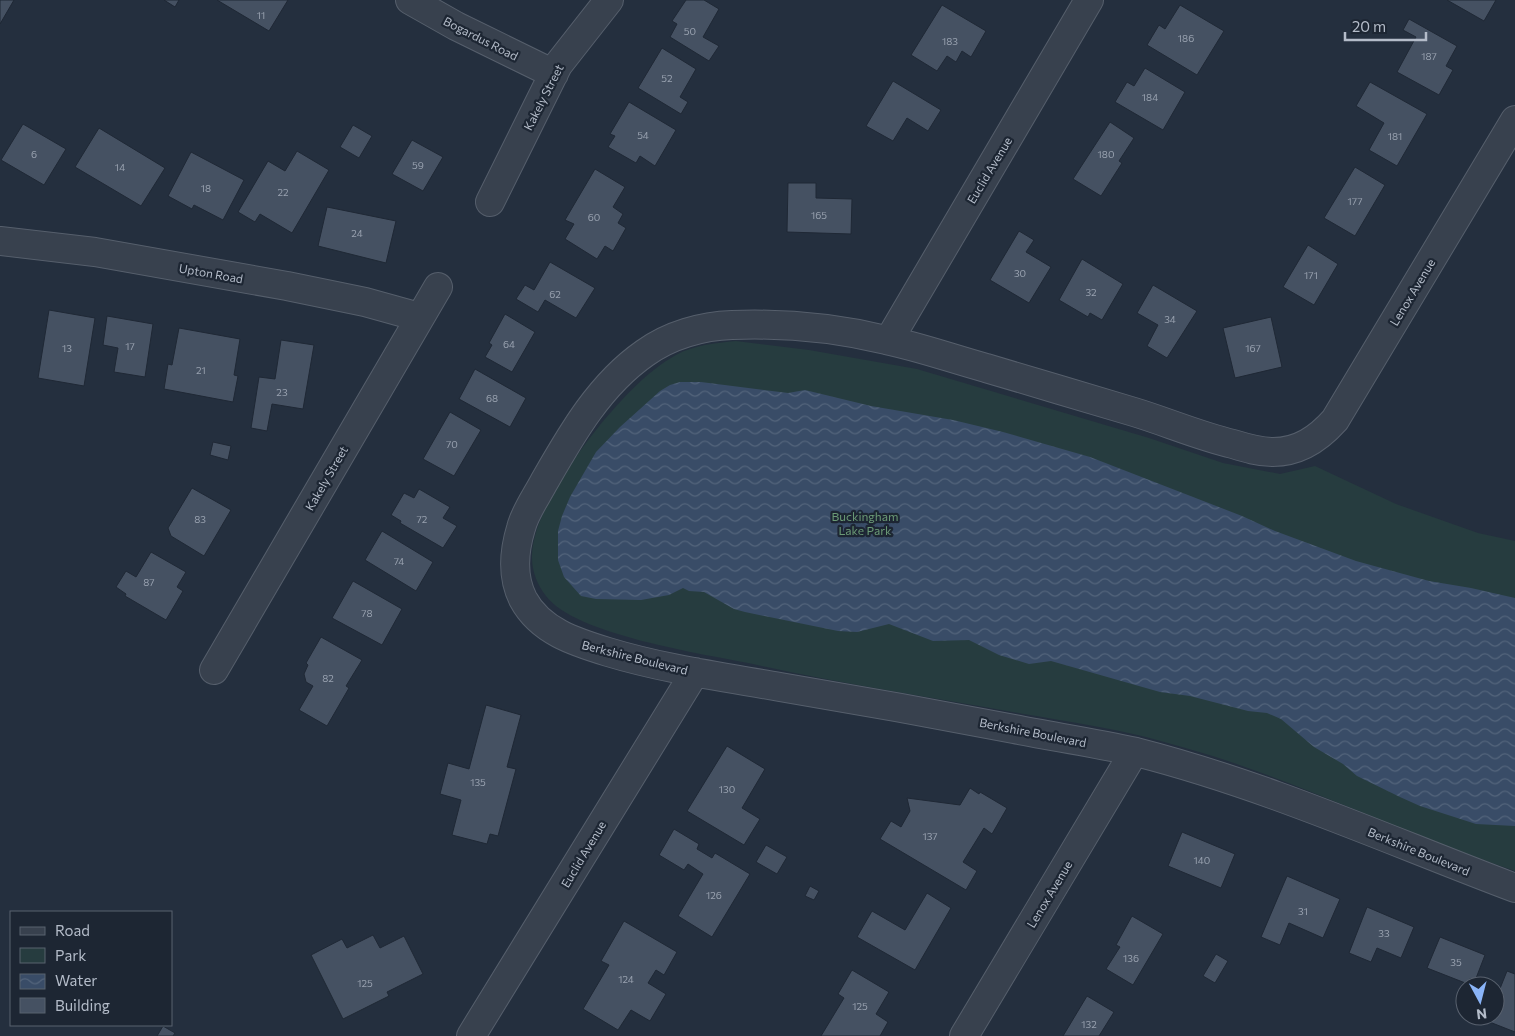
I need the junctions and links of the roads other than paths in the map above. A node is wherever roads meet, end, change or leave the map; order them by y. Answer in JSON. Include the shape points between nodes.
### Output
{"nodes":[{"id":1,"x":410,"y":0,"type":"edge"},
{"id":2,"x":609,"y":0,"type":"edge"},
{"id":3,"x":1089,"y":0,"type":"edge"},
{"id":4,"x":554,"y":74,"type":"junction"},
{"id":5,"x":1515,"y":120,"type":"edge"},
{"id":6,"x":490,"y":202,"type":"dead end"},
{"id":7,"x":0,"y":241,"type":"edge"},
{"id":8,"x":438,"y":287,"type":"dead end"},
{"id":9,"x":419,"y":317,"type":"junction"},
{"id":10,"x":889,"y":340,"type":"junction"},
{"id":11,"x":1294,"y":449,"type":"joint"},
{"id":12,"x":214,"y":670,"type":"dead end"},
{"id":13,"x":695,"y":672,"type":"junction"},
{"id":14,"x":1134,"y":752,"type":"junction"},
{"id":15,"x":1515,"y":888,"type":"edge"},
{"id":16,"x":471,"y":1036,"type":"edge"},
{"id":17,"x":964,"y":1036,"type":"edge"}],
"edges":[{"from":1,"to":4,"type":"street","name":"Bogardus Road"},
{"from":2,"to":4,"type":"street","name":"Kakely Street"},
{"from":3,"to":10,"type":"street","name":"Euclid Avenue"},
{"from":4,"to":6,"type":"street","name":"Kakely Street"},
{"from":5,"to":11,"type":"street","name":"Lenox Avenue","via":[[1335,420],[1314,440]]},
{"from":7,"to":9,"type":"street","name":"Upton Road","via":[[95,252],[295,288]]},
{"from":8,"to":9,"type":"street","name":"Kakely Street"},
{"from":9,"to":12,"type":"street","name":"Kakely Street"},
{"from":10,"to":11,"type":"street","name":"Berkshire Boulevard","via":[[1091,399],[1222,442],[1271,452]]},
{"from":10,"to":13,"type":"street","name":"Berkshire Boulevard","via":[[828,329],[770,325],[726,325],[696,330],[646,352],[599,397],[572,434],[522,521],[515,565],[522,598],[551,629],[577,642],[614,654]]},
{"from":13,"to":14,"type":"street","name":"Berkshire Boulevard"},
{"from":13,"to":16,"type":"street","name":"Euclid Avenue"},
{"from":14,"to":15,"type":"street","name":"Berkshire Boulevard","via":[[1272,795]]},
{"from":14,"to":17,"type":"street","name":"Lenox Avenue"}]}
